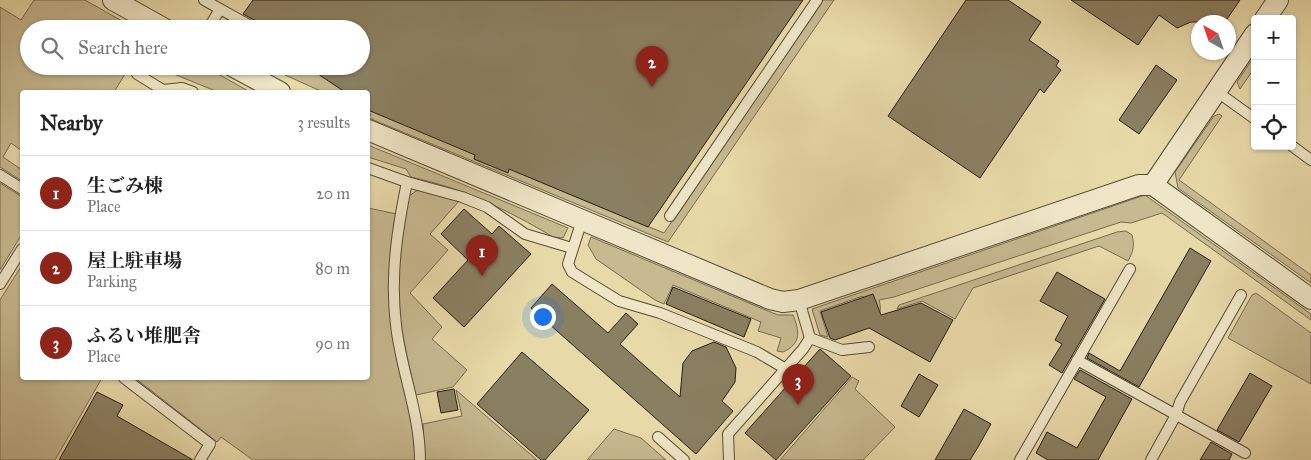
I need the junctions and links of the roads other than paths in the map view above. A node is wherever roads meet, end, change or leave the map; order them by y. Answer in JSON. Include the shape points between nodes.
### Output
{"nodes":[{"id":1,"x":113,"y":0,"type":"edge"},
{"id":2,"x":204,"y":0,"type":"edge"},
{"id":3,"x":817,"y":0,"type":"edge"},
{"id":4,"x":1278,"y":0,"type":"edge"},
{"id":5,"x":220,"y":9,"type":"junction"},
{"id":6,"x":1268,"y":15,"type":"edge"},
{"id":7,"x":149,"y":20,"type":"edge"},
{"id":8,"x":213,"y":20,"type":"edge"},
{"id":9,"x":240,"y":20,"type":"edge"},
{"id":10,"x":1251,"y":40,"type":"edge"},
{"id":11,"x":140,"y":75,"type":"edge"},
{"id":12,"x":249,"y":75,"type":"edge"},
{"id":13,"x":163,"y":90,"type":"edge"},
{"id":14,"x":163,"y":90,"type":"edge"},
{"id":15,"x":188,"y":90,"type":"edge"},
{"id":16,"x":276,"y":90,"type":"edge"},
{"id":17,"x":1216,"y":91,"type":"junction"},
{"id":18,"x":1251,"y":116,"type":"edge"},
{"id":19,"x":370,"y":131,"type":"edge"},
{"id":20,"x":1296,"y":149,"type":"edge"},
{"id":21,"x":1311,"y":160,"type":"edge"},
{"id":22,"x":370,"y":169,"type":"edge"},
{"id":23,"x":0,"y":175,"type":"edge"},
{"id":24,"x":407,"y":182,"type":"junction"},
{"id":25,"x":1153,"y":185,"type":"junction"},
{"id":26,"x":20,"y":188,"type":"edge"},
{"id":27,"x":670,"y":216,"type":"dead end"},
{"id":28,"x":582,"y":220,"type":"junction"},
{"id":29,"x":572,"y":248,"type":"junction"},
{"id":30,"x":20,"y":255,"type":"edge"},
{"id":31,"x":1130,"y":268,"type":"dead end"},
{"id":32,"x":0,"y":284,"type":"edge"},
{"id":33,"x":1241,"y":295,"type":"dead end"},
{"id":34,"x":1311,"y":299,"type":"edge"},
{"id":35,"x":799,"y":300,"type":"junction"},
{"id":36,"x":810,"y":338,"type":"junction"},
{"id":37,"x":869,"y":347,"type":"dead end"},
{"id":38,"x":1078,"y":360,"type":"junction"},
{"id":39,"x":786,"y":369,"type":"junction"},
{"id":40,"x":127,"y":380,"type":"edge"},
{"id":41,"x":1176,"y":415,"type":"junction"},
{"id":42,"x":658,"y":437,"type":"dead end"},
{"id":43,"x":1245,"y":454,"type":"dead end"},
{"id":44,"x":200,"y":460,"type":"edge"},
{"id":45,"x":420,"y":460,"type":"edge"},
{"id":46,"x":684,"y":460,"type":"edge"},
{"id":47,"x":729,"y":460,"type":"edge"},
{"id":48,"x":1020,"y":460,"type":"edge"},
{"id":49,"x":1150,"y":460,"type":"edge"}],
"edges":[{"from":1,"to":7,"type":"street"},
{"from":2,"to":5,"type":"lane"},
{"from":3,"to":27,"type":"lane"},
{"from":4,"to":6,"type":"street"},
{"from":5,"to":8,"type":"lane"},
{"from":5,"to":9,"type":"lane"},
{"from":10,"to":17,"type":"street"},
{"from":11,"to":13,"type":"lane"},
{"from":12,"to":16,"type":"street"},
{"from":14,"to":15,"type":"lane"},
{"from":17,"to":18,"type":"lane"},
{"from":17,"to":25,"type":"street"},
{"from":19,"to":28,"type":"street"},
{"from":20,"to":21,"type":"lane"},
{"from":22,"to":24,"type":"lane"},
{"from":23,"to":26,"type":"lane"},
{"from":24,"to":29,"type":"lane","via":[[462,197],[487,207],[525,234]]},
{"from":24,"to":45,"type":"lane","via":[[397,231],[393,282],[396,326],[418,427]]},
{"from":25,"to":34,"type":"street"},
{"from":25,"to":35,"type":"street","via":[[1139,185]]},
{"from":28,"to":29,"type":"lane"},
{"from":28,"to":35,"type":"street","via":[[770,299],[783,302]]},
{"from":29,"to":39,"type":"lane","via":[[568,264],[572,272],[620,301],[757,352]]},
{"from":30,"to":32,"type":"lane"},
{"from":31,"to":38,"type":"lane"},
{"from":33,"to":41,"type":"lane","via":[[1180,402]]},
{"from":35,"to":36,"type":"lane"},
{"from":36,"to":37,"type":"lane","via":[[842,350]]},
{"from":36,"to":39,"type":"lane"},
{"from":38,"to":41,"type":"lane"},
{"from":38,"to":48,"type":"lane"},
{"from":39,"to":47,"type":"lane","via":[[728,434]]},
{"from":40,"to":44,"type":"lane","via":[[210,444]]},
{"from":41,"to":43,"type":"lane"},
{"from":41,"to":49,"type":"lane"},
{"from":42,"to":46,"type":"lane"}]}
